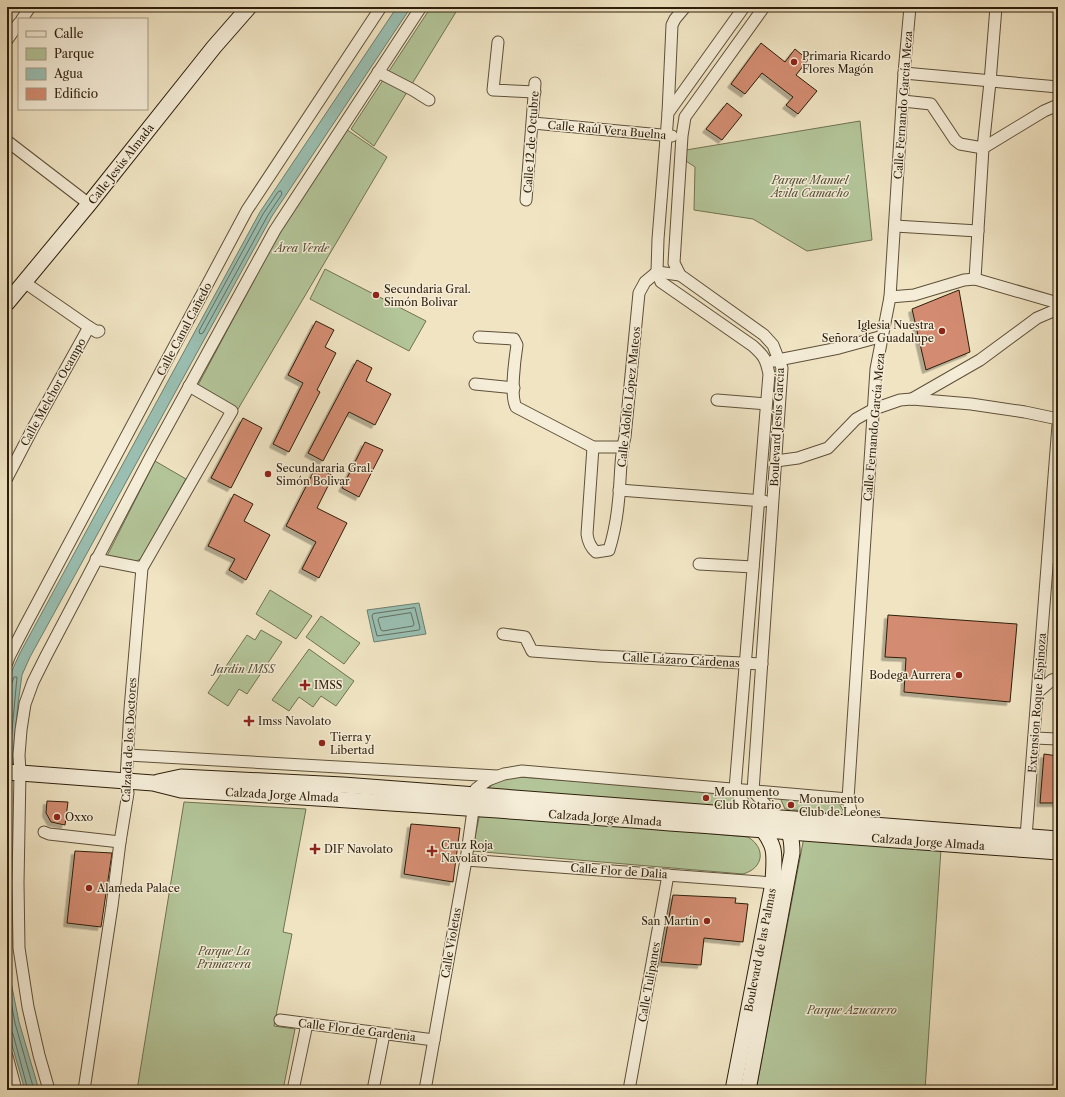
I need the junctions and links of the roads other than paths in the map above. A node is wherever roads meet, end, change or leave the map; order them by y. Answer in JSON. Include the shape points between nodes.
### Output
{"nodes":[{"id":1,"x":30,"y":7,"type":"edge"},
{"id":2,"x":249,"y":7,"type":"edge"},
{"id":3,"x":381,"y":7,"type":"edge"},
{"id":4,"x":421,"y":7,"type":"edge"},
{"id":5,"x":685,"y":7,"type":"edge"},
{"id":6,"x":744,"y":7,"type":"edge"},
{"id":7,"x":764,"y":7,"type":"edge"},
{"id":8,"x":910,"y":7,"type":"edge"},
{"id":9,"x":996,"y":7,"type":"edge"},
{"id":10,"x":23,"y":18,"type":"edge"},
{"id":11,"x":18,"y":24,"type":"edge"},
{"id":12,"x":7,"y":40,"type":"edge"},
{"id":13,"x":498,"y":42,"type":"dead end"},
{"id":14,"x":378,"y":72,"type":"junction"},
{"id":15,"x":904,"y":73,"type":"junction"},
{"id":16,"x":990,"y":82,"type":"junction"},
{"id":17,"x":1058,"y":87,"type":"edge"},
{"id":18,"x":429,"y":100,"type":"dead end"},
{"id":19,"x":903,"y":101,"type":"junction"},
{"id":20,"x":1058,"y":105,"type":"edge"},
{"id":21,"x":668,"y":113,"type":"junction"},
{"id":22,"x":533,"y":123,"type":"junction"},
{"id":23,"x":666,"y":135,"type":"junction"},
{"id":24,"x":682,"y":136,"type":"junction"},
{"id":25,"x":7,"y":141,"type":"edge"},
{"id":26,"x":982,"y":148,"type":"junction"},
{"id":27,"x":526,"y":200,"type":"dead end"},
{"id":28,"x":89,"y":204,"type":"junction"},
{"id":29,"x":895,"y":226,"type":"junction"},
{"id":30,"x":978,"y":231,"type":"junction"},
{"id":31,"x":658,"y":272,"type":"junction"},
{"id":32,"x":680,"y":275,"type":"junction"},
{"id":33,"x":975,"y":279,"type":"junction"},
{"id":34,"x":24,"y":282,"type":"junction"},
{"id":35,"x":890,"y":297,"type":"junction"},
{"id":36,"x":7,"y":303,"type":"edge"},
{"id":37,"x":1058,"y":303,"type":"edge"},
{"id":38,"x":1058,"y":309,"type":"edge"},
{"id":39,"x":883,"y":336,"type":"junction"},
{"id":40,"x":479,"y":337,"type":"dead end"},
{"id":41,"x":780,"y":359,"type":"junction"},
{"id":42,"x":767,"y":363,"type":"junction"},
{"id":43,"x":475,"y":384,"type":"dead end"},
{"id":44,"x":189,"y":386,"type":"junction"},
{"id":45,"x":514,"y":388,"type":"junction"},
{"id":46,"x":912,"y":399,"type":"junction"},
{"id":47,"x":717,"y":400,"type":"dead end"},
{"id":48,"x":766,"y":404,"type":"junction"},
{"id":49,"x":874,"y":408,"type":"junction"},
{"id":50,"x":1058,"y":419,"type":"edge"},
{"id":51,"x":1058,"y":426,"type":"edge"},
{"id":52,"x":593,"y":447,"type":"junction"},
{"id":53,"x":622,"y":447,"type":"junction"},
{"id":54,"x":776,"y":461,"type":"junction"},
{"id":55,"x":7,"y":478,"type":"edge"},
{"id":56,"x":620,"y":490,"type":"junction"},
{"id":57,"x":758,"y":501,"type":"junction"},
{"id":58,"x":773,"y":502,"type":"junction"},
{"id":59,"x":1053,"y":557,"type":"edge"},
{"id":60,"x":96,"y":559,"type":"junction"},
{"id":61,"x":699,"y":564,"type":"dead end"},
{"id":62,"x":753,"y":567,"type":"junction"},
{"id":63,"x":142,"y":568,"type":"junction"},
{"id":64,"x":503,"y":634,"type":"dead end"},
{"id":65,"x":7,"y":663,"type":"edge"},
{"id":66,"x":745,"y":664,"type":"junction"},
{"id":67,"x":762,"y":664,"type":"junction"},
{"id":68,"x":1058,"y":678,"type":"edge"},
{"id":69,"x":1038,"y":692,"type":"junction"},
{"id":70,"x":1034,"y":738,"type":"junction"},
{"id":71,"x":1058,"y":739,"type":"edge"},
{"id":72,"x":128,"y":755,"type":"junction"},
{"id":73,"x":14,"y":772,"type":"edge"},
{"id":74,"x":498,"y":776,"type":"junction"},
{"id":75,"x":126,"y":780,"type":"junction"},
{"id":76,"x":735,"y":789,"type":"junction"},
{"id":77,"x":753,"y":791,"type":"junction"},
{"id":78,"x":848,"y":799,"type":"junction"},
{"id":79,"x":474,"y":802,"type":"junction"},
{"id":80,"x":751,"y":815,"type":"junction"},
{"id":81,"x":777,"y":817,"type":"junction"},
{"id":82,"x":854,"y":823,"type":"junction"},
{"id":83,"x":763,"y":830,"type":"junction"},
{"id":84,"x":44,"y":832,"type":"dead end"},
{"id":85,"x":790,"y":833,"type":"junction"},
{"id":86,"x":1026,"y":837,"type":"junction"},
{"id":87,"x":1058,"y":839,"type":"edge"},
{"id":88,"x":120,"y":842,"type":"junction"},
{"id":89,"x":1058,"y":852,"type":"edge"},
{"id":90,"x":466,"y":860,"type":"junction"},
{"id":91,"x":668,"y":875,"type":"junction"},
{"id":92,"x":773,"y":883,"type":"junction"},
{"id":93,"x":280,"y":1020,"type":"dead end"},
{"id":94,"x":306,"y":1024,"type":"junction"},
{"id":95,"x":384,"y":1034,"type":"junction"},
{"id":96,"x":434,"y":1040,"type":"junction"},
{"id":97,"x":7,"y":1056,"type":"edge"},
{"id":98,"x":16,"y":1090,"type":"edge"},
{"id":99,"x":49,"y":1090,"type":"edge"},
{"id":100,"x":84,"y":1090,"type":"edge"},
{"id":101,"x":293,"y":1090,"type":"edge"},
{"id":102,"x":373,"y":1090,"type":"edge"},
{"id":103,"x":425,"y":1090,"type":"edge"},
{"id":104,"x":629,"y":1090,"type":"edge"},
{"id":105,"x":733,"y":1090,"type":"edge"},
{"id":106,"x":748,"y":1090,"type":"edge"}],
"edges":[{"from":1,"to":10,"type":"street"},
{"from":2,"to":28,"type":"street","name":"Calle Jesús Almada"},
{"from":3,"to":65,"type":"street","name":"Calle Canal Cañedo","via":[[247,210]]},
{"from":4,"to":14,"type":"street"},
{"from":5,"to":21,"type":"street","via":[[672,25]]},
{"from":6,"to":21,"type":"street"},
{"from":7,"to":24,"type":"street","via":[[685,117]]},
{"from":8,"to":15,"type":"street","name":"Calle Fernando García Meza"},
{"from":9,"to":16,"type":"street"},
{"from":11,"to":12,"type":"street"},
{"from":13,"to":22,"type":"street","name":"Calle 12 de Octubre","via":[[494,90],[535,88]]},
{"from":14,"to":18,"type":"street"},
{"from":14,"to":44,"type":"street","via":[[275,230]]},
{"from":15,"to":16,"type":"street"},
{"from":15,"to":19,"type":"street","name":"Calle Fernando García Meza"},
{"from":16,"to":17,"type":"street"},
{"from":16,"to":26,"type":"street"},
{"from":19,"to":26,"type":"street","via":[[931,104],[955,140],[960,144]]},
{"from":19,"to":29,"type":"street","name":"Calle Fernando García Meza"},
{"from":20,"to":26,"type":"street"},
{"from":21,"to":23,"type":"street"},
{"from":22,"to":23,"type":"street","name":"Calle Raúl Vera Buelna"},
{"from":22,"to":27,"type":"street","name":"Calle 12 de Octubre"},
{"from":23,"to":24,"type":"street","name":"Calle Raúl Vera Buelna"},
{"from":23,"to":31,"type":"street"},
{"from":24,"to":32,"type":"street","via":[[674,253],[674,263]]},
{"from":25,"to":28,"type":"street"},
{"from":26,"to":30,"type":"street"},
{"from":28,"to":34,"type":"street","name":"Calle Jesús Almada"},
{"from":29,"to":30,"type":"street"},
{"from":29,"to":35,"type":"street","name":"Calle Fernando García Meza"},
{"from":30,"to":33,"type":"street"},
{"from":31,"to":32,"type":"street"},
{"from":31,"to":42,"type":"street","name":"Boulevard Jesús García","via":[[661,282],[753,346]]},
{"from":31,"to":53,"type":"street","name":"Calle Adolfo López Mateos","via":[[645,282],[639,293]]},
{"from":32,"to":41,"type":"street","name":"Boulevard Jesús García","via":[[764,335]]},
{"from":33,"to":35,"type":"street","via":[[914,295]]},
{"from":33,"to":37,"type":"street"},
{"from":34,"to":36,"type":"street","name":"Calle Jesús Almada"},
{"from":34,"to":55,"type":"street","name":"Calle Melchor Ocampo","via":[[94,329],[32,428]]},
{"from":35,"to":39,"type":"street","name":"Calle Fernando García Meza"},
{"from":38,"to":46,"type":"street","via":[[1037,318],[980,360]]},
{"from":39,"to":41,"type":"street","via":[[839,348]]},
{"from":39,"to":49,"type":"street","name":"Calle Fernando García Meza","via":[[876,368]]},
{"from":40,"to":45,"type":"street","via":[[514,339],[517,345]]},
{"from":41,"to":42,"type":"street"},
{"from":41,"to":54,"type":"street","name":"Boulevard Jesús García","via":[[782,368]]},
{"from":42,"to":48,"type":"street","name":"Boulevard Jesús García"},
{"from":43,"to":45,"type":"street"},
{"from":44,"to":60,"type":"street"},
{"from":44,"to":63,"type":"street","name":"Calzada de los Doctores","via":[[232,411]]},
{"from":45,"to":52,"type":"street","via":[[516,407]]},
{"from":46,"to":49,"type":"street"},
{"from":46,"to":50,"type":"street","via":[[971,404]]},
{"from":47,"to":48,"type":"street"},
{"from":48,"to":57,"type":"street","name":"Boulevard Jesús García"},
{"from":49,"to":54,"type":"street","via":[[856,419],[828,448],[798,458]]},
{"from":49,"to":78,"type":"street","name":"Calle Fernando García Meza"},
{"from":51,"to":59,"type":"street","name":"Extension Roque Espinoza"},
{"from":52,"to":53,"type":"street"},
{"from":52,"to":56,"type":"street","name":"Calle Adolfo López Mateos","via":[[587,534],[596,552],[609,550],[614,538]]},
{"from":53,"to":56,"type":"street","name":"Calle Adolfo López Mateos"},
{"from":54,"to":58,"type":"street","name":"Boulevard Jesús García"},
{"from":56,"to":57,"type":"street"},
{"from":57,"to":58,"type":"street"},
{"from":57,"to":62,"type":"street","name":"Boulevard Jesús García"},
{"from":58,"to":67,"type":"street","name":"Boulevard Jesús García"},
{"from":59,"to":69,"type":"street","name":"Extension Roque Espinoza"},
{"from":60,"to":63,"type":"street"},
{"from":60,"to":73,"type":"street","via":[[33,682],[25,704],[19,755]]},
{"from":61,"to":62,"type":"street"},
{"from":62,"to":66,"type":"street","name":"Boulevard Jesús García"},
{"from":63,"to":72,"type":"street","name":"Calzada de los Doctores"},
{"from":64,"to":66,"type":"street","name":"Calle Lázaro Cárdenas","via":[[525,636],[532,650]]},
{"from":66,"to":67,"type":"street","name":"Calle Lázaro Cárdenas"},
{"from":66,"to":76,"type":"street","name":"Boulevard Jesús García"},
{"from":67,"to":77,"type":"street","name":"Boulevard Jesús García"},
{"from":68,"to":69,"type":"street"},
{"from":69,"to":70,"type":"street","name":"Extension Roque Espinoza"},
{"from":70,"to":71,"type":"street"},
{"from":70,"to":86,"type":"street","name":"Extension Roque Espinoza"},
{"from":72,"to":74,"type":"street"},
{"from":72,"to":75,"type":"street","name":"Calzada de los Doctores"},
{"from":73,"to":75,"type":"street","name":"Calzada Jorge Almada"},
{"from":73,"to":99,"type":"street","via":[[19,948],[28,1007]]},
{"from":74,"to":76,"type":"street","via":[[522,771],[547,772]]},
{"from":74,"to":79,"type":"street","via":[[476,790]]},
{"from":75,"to":79,"type":"street","name":"Calzada Jorge Almada","via":[[153,782],[181,790]]},
{"from":75,"to":88,"type":"street","name":"Calzada de los Doctores","via":[[128,793]]},
{"from":76,"to":77,"type":"street"},
{"from":76,"to":80,"type":"street"},
{"from":77,"to":78,"type":"street"},
{"from":77,"to":81,"type":"street"},
{"from":78,"to":82,"type":"street","name":"Calle Fernando García Meza"},
{"from":79,"to":80,"type":"street","name":"Calzada Jorge Almada"},
{"from":79,"to":83,"type":"street","name":"Calzada Jorge Almada"},
{"from":79,"to":90,"type":"street","name":"Calle Violetas"},
{"from":80,"to":81,"type":"street","name":"Calzada Jorge Almada"},
{"from":80,"to":83,"type":"street","name":"Boulevard de las Palmas"},
{"from":81,"to":82,"type":"street","name":"Calzada Jorge Almada"},
{"from":81,"to":85,"type":"street"},
{"from":82,"to":86,"type":"street","name":"Calzada Jorge Almada"},
{"from":83,"to":85,"type":"street","name":"Calzada Jorge Almada"},
{"from":83,"to":92,"type":"street","name":"Boulevard de las Palmas","via":[[772,842]]},
{"from":84,"to":88,"type":"street"},
{"from":85,"to":89,"type":"street","name":"Calzada Jorge Almada"},
{"from":85,"to":106,"type":"street","name":"Boulevard de las Palmas","via":[[792,853]]},
{"from":86,"to":87,"type":"street","name":"Calzada Jorge Almada"},
{"from":88,"to":100,"type":"street","name":"Calzada de los Doctores"},
{"from":90,"to":91,"type":"street","name":"Calle Flor de Dalia"},
{"from":90,"to":96,"type":"street","name":"Calle Violetas"},
{"from":91,"to":92,"type":"street","name":"Calle Flor de Dalia"},
{"from":91,"to":104,"type":"street","name":"Calle Tulipanes"},
{"from":92,"to":105,"type":"street","name":"Boulevard de las Palmas"},
{"from":93,"to":94,"type":"street","name":"Calle Flor de Gardenia"},
{"from":94,"to":95,"type":"street","name":"Calle Flor de Gardenia"},
{"from":94,"to":101,"type":"street"},
{"from":95,"to":96,"type":"street","name":"Calle Flor de Gardenia"},
{"from":95,"to":102,"type":"street"},
{"from":96,"to":103,"type":"street","name":"Calle Violetas"},
{"from":97,"to":98,"type":"street"}]}
